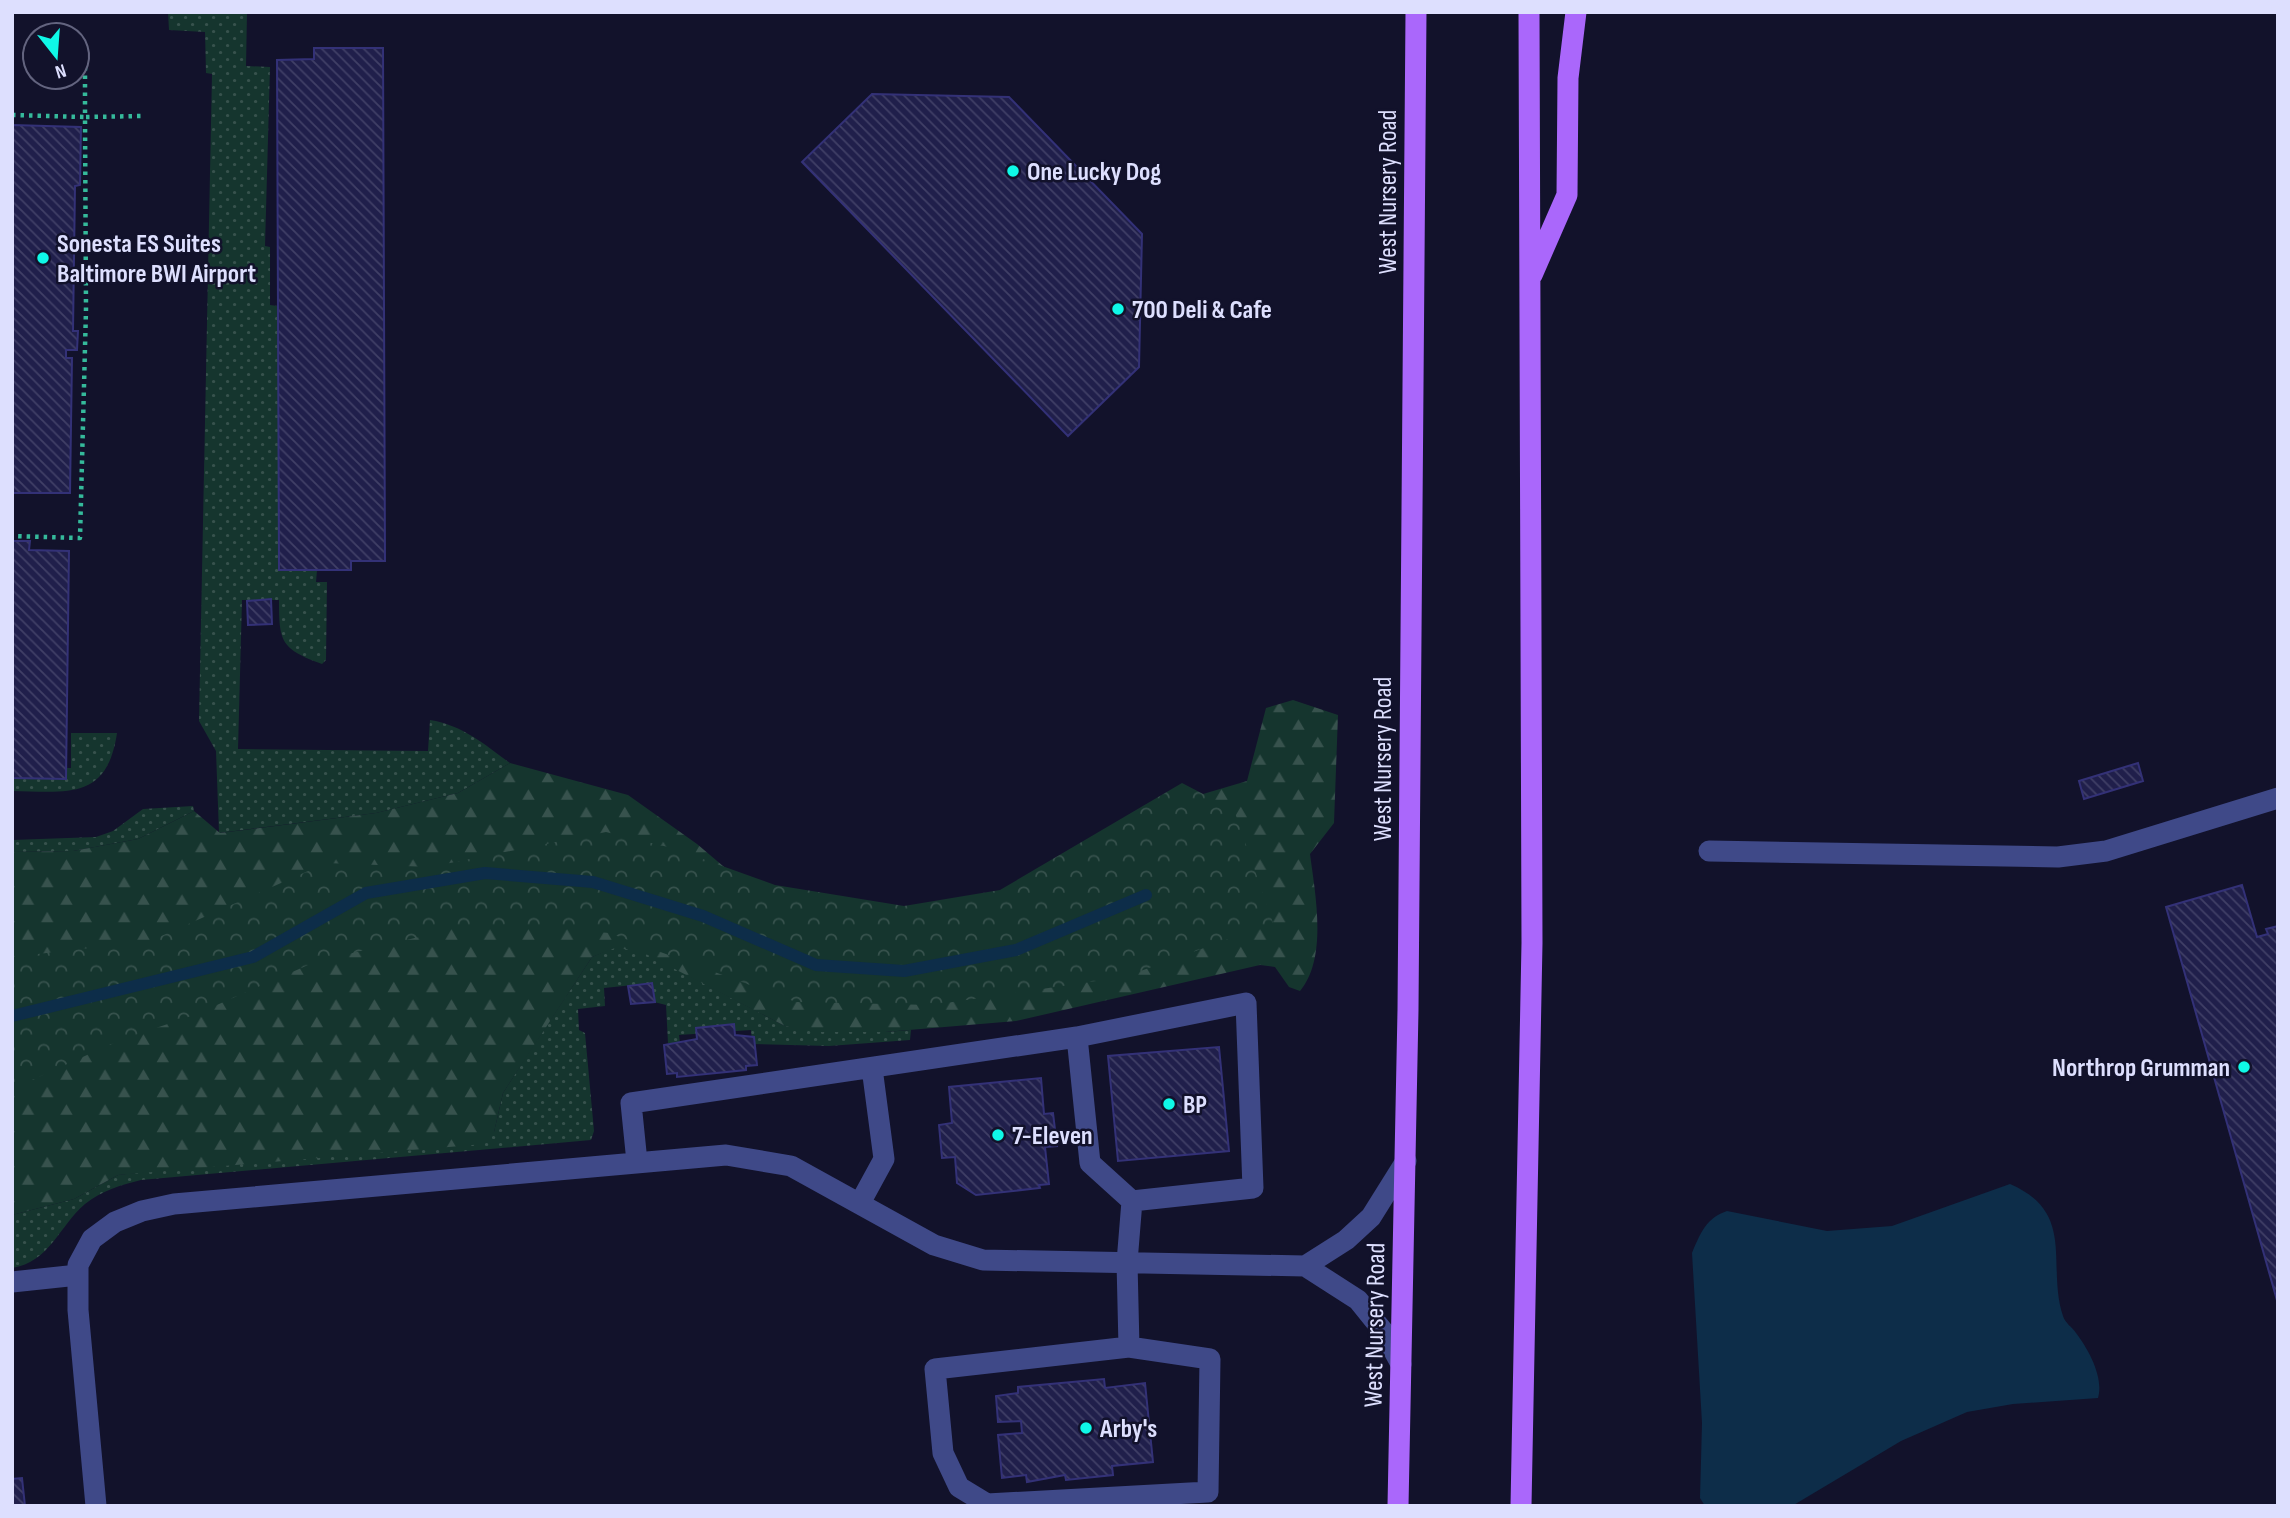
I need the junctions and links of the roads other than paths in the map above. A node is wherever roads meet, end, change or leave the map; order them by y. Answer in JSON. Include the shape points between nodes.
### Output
{"nodes":[{"id":1,"x":1416,"y":12,"type":"edge"},
{"id":2,"x":1529,"y":12,"type":"edge"},
{"id":3,"x":1576,"y":12,"type":"edge"},
{"id":4,"x":1528,"y":284,"type":"junction"},
{"id":5,"x":2278,"y":798,"type":"edge"},
{"id":6,"x":1709,"y":851,"type":"dead end"},
{"id":7,"x":1077,"y":1037,"type":"junction"},
{"id":8,"x":872,"y":1068,"type":"junction"},
{"id":9,"x":1406,"y":1161,"type":"junction"},
{"id":10,"x":637,"y":1162,"type":"junction"},
{"id":11,"x":1132,"y":1201,"type":"junction"},
{"id":12,"x":860,"y":1203,"type":"junction"},
{"id":13,"x":1127,"y":1262,"type":"junction"},
{"id":14,"x":1305,"y":1266,"type":"junction"},
{"id":15,"x":78,"y":1275,"type":"junction"},
{"id":16,"x":12,"y":1282,"type":"edge"},
{"id":17,"x":1129,"y":1347,"type":"junction"},
{"id":18,"x":1401,"y":1364,"type":"junction"},
{"id":19,"x":96,"y":1506,"type":"edge"},
{"id":20,"x":1398,"y":1506,"type":"edge"},
{"id":21,"x":1521,"y":1506,"type":"edge"}],
"edges":[{"from":1,"to":9,"type":"main road","name":"West Nursery Road"},
{"from":2,"to":4,"type":"main road"},
{"from":3,"to":4,"type":"main road","via":[[1568,78],[1567,195]]},
{"from":4,"to":21,"type":"main road","via":[[1532,943]]},
{"from":5,"to":6,"type":"lane","via":[[2106,851],[2058,858]]},
{"from":7,"to":8,"type":"lane"},
{"from":7,"to":11,"type":"lane","via":[[1090,1163]]},
{"from":7,"to":11,"type":"lane","via":[[1246,1003],[1253,1188]]},
{"from":8,"to":10,"type":"lane","via":[[631,1103]]},
{"from":8,"to":12,"type":"lane","via":[[884,1159]]},
{"from":9,"to":14,"type":"lane","via":[[1371,1217],[1346,1240]]},
{"from":9,"to":18,"type":"main road","name":"West Nursery Road"},
{"from":10,"to":12,"type":"lane","via":[[726,1155],[791,1166]]},
{"from":10,"to":15,"type":"lane","via":[[174,1204],[142,1211],[100,1233],[78,1265]]},
{"from":11,"to":13,"type":"lane"},
{"from":12,"to":13,"type":"lane","via":[[934,1245],[982,1260]]},
{"from":13,"to":14,"type":"lane"},
{"from":13,"to":17,"type":"lane"},
{"from":14,"to":18,"type":"lane","via":[[1358,1300]]},
{"from":15,"to":16,"type":"lane"},
{"from":15,"to":19,"type":"lane"},
{"from":17,"to":17,"type":"lane","via":[[1210,1359],[1208,1492],[987,1504],[959,1487],[943,1453],[935,1370]]},
{"from":18,"to":20,"type":"main road","name":"West Nursery Road"}]}
